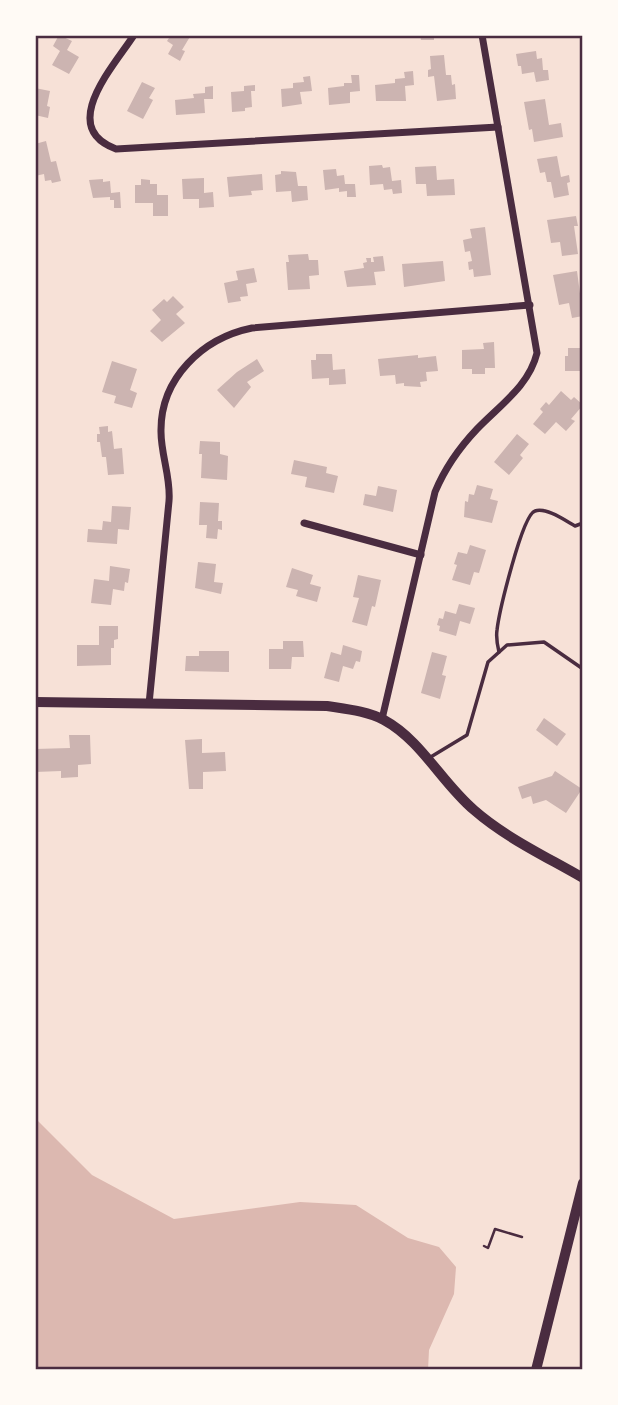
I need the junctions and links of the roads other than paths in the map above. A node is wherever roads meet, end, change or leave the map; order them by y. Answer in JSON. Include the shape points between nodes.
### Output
{"nodes":[{"id":1,"x":134,"y":35,"type":"edge"},
{"id":2,"x":482,"y":35,"type":"edge"},
{"id":3,"x":498,"y":127,"type":"junction"},
{"id":4,"x":530,"y":305,"type":"junction"},
{"id":5,"x":304,"y":523,"type":"dead end"},
{"id":6,"x":583,"y":523,"type":"edge"},
{"id":7,"x":421,"y":555,"type":"junction"},
{"id":8,"x":499,"y":652,"type":"junction"},
{"id":9,"x":583,"y":669,"type":"edge"},
{"id":10,"x":35,"y":702,"type":"edge"},
{"id":11,"x":149,"y":704,"type":"junction"},
{"id":12,"x":382,"y":719,"type":"junction"},
{"id":13,"x":427,"y":760,"type":"junction"},
{"id":14,"x":583,"y":878,"type":"edge"},
{"id":15,"x":583,"y":1183,"type":"edge"},
{"id":16,"x":536,"y":1370,"type":"edge"}],
"edges":[{"from":1,"to":3,"type":"street","via":[[88,115],[97,138],[116,149]]},
{"from":2,"to":3,"type":"street"},
{"from":3,"to":4,"type":"street"},
{"from":4,"to":7,"type":"street","via":[[537,353],[533,369],[450,462],[435,492]]},
{"from":4,"to":11,"type":"street","via":[[252,328],[221,337],[187,362],[173,383],[160,430],[170,494]]},
{"from":5,"to":7,"type":"street"},
{"from":6,"to":8,"type":"lane","via":[[575,526],[542,510],[529,515],[501,607],[496,631]]},
{"from":7,"to":12,"type":"street"},
{"from":8,"to":9,"type":"lane","via":[[507,645],[544,642]]},
{"from":8,"to":13,"type":"lane","via":[[488,662],[467,735]]},
{"from":10,"to":11,"type":"street"},
{"from":11,"to":12,"type":"street","via":[[327,706]]},
{"from":12,"to":13,"type":"street"},
{"from":13,"to":14,"type":"street","via":[[494,826]]},
{"from":15,"to":16,"type":"main road"}]}
